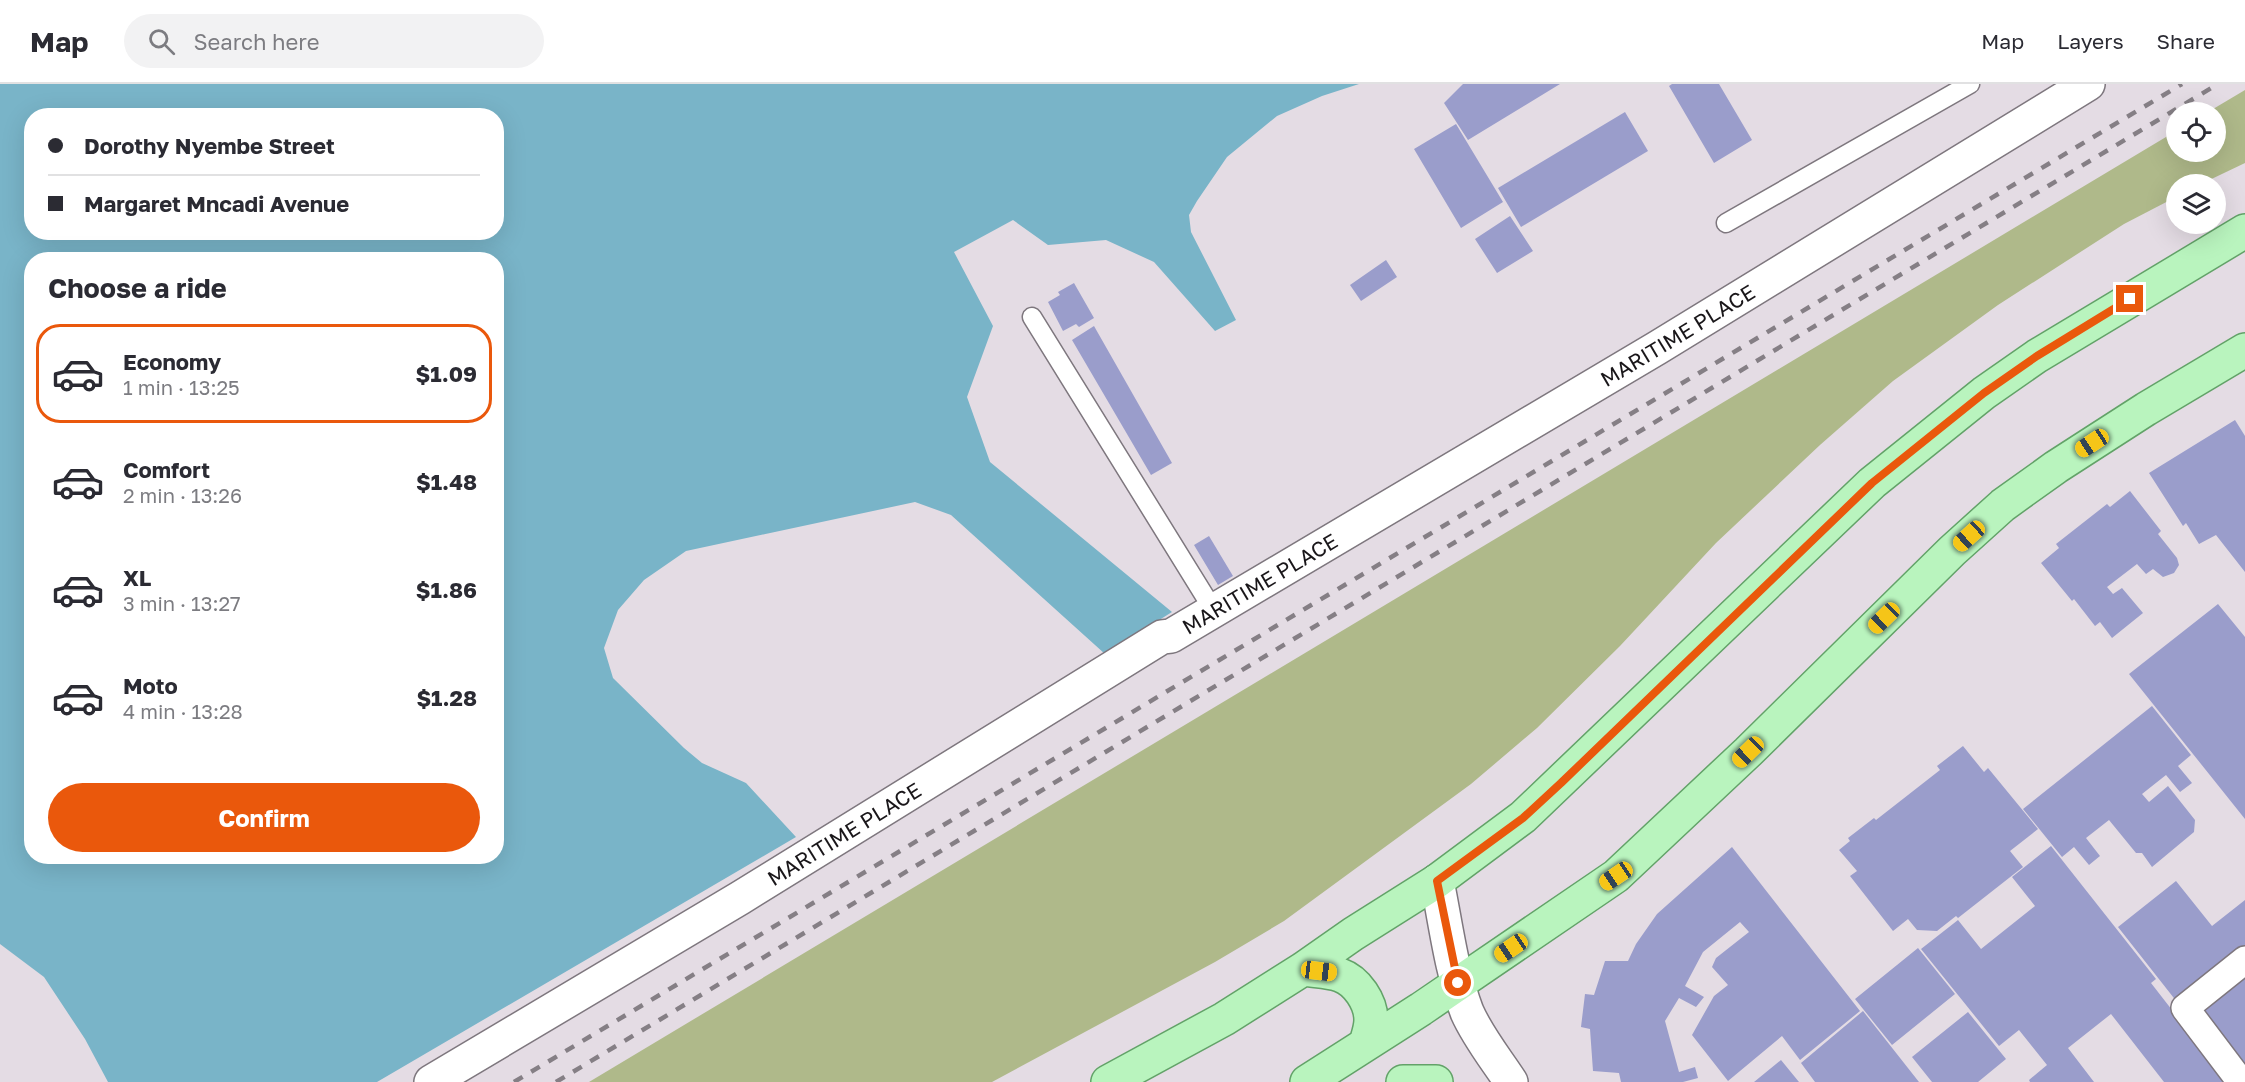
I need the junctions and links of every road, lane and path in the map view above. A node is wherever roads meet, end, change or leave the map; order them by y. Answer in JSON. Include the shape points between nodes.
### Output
{"nodes":[{"id":1,"x":1970,"y":84,"type":"edge"},
{"id":2,"x":2088,"y":84,"type":"edge"},
{"id":3,"x":1726,"y":223,"type":"dead end"},
{"id":4,"x":2245,"y":231,"type":"edge"},
{"id":5,"x":2245,"y":249,"type":"edge"},
{"id":6,"x":2185,"y":266,"type":"junction"},
{"id":7,"x":1032,"y":317,"type":"dead end"},
{"id":8,"x":2245,"y":350,"type":"edge"},
{"id":9,"x":1214,"y":611,"type":"junction"},
{"id":10,"x":1437,"y":881,"type":"junction"},
{"id":11,"x":2245,"y":960,"type":"edge"},
{"id":12,"x":1303,"y":969,"type":"junction"},
{"id":13,"x":1458,"y":983,"type":"junction"},
{"id":14,"x":1366,"y":1044,"type":"junction"},
{"id":15,"x":430,"y":1082,"type":"edge"},
{"id":16,"x":1108,"y":1082,"type":"edge"},
{"id":17,"x":1306,"y":1082,"type":"edge"},
{"id":18,"x":1403,"y":1082,"type":"edge"},
{"id":19,"x":1436,"y":1082,"type":"edge"},
{"id":20,"x":1511,"y":1082,"type":"edge"},
{"id":21,"x":2241,"y":1082,"type":"edge"}],
"edges":[{"from":1,"to":3,"type":"lane"},
{"from":2,"to":9,"type":"street","name":"MARITIME PLACE","via":[[1647,354]]},
{"from":4,"to":6,"type":"main road"},
{"from":5,"to":6,"type":"main road"},
{"from":6,"to":10,"type":"main road","via":[[2001,380],[1872,483],[1523,818]]},
{"from":7,"to":9,"type":"lane"},
{"from":8,"to":13,"type":"main road","via":[[2146,409],[2003,505],[1616,876]]},
{"from":9,"to":15,"type":"street","name":"MARITIME PLACE","via":[[1171,636],[1162,637],[779,874]]},
{"from":10,"to":12,"type":"main road"},
{"from":10,"to":13,"type":"street"},
{"from":11,"to":21,"type":"street","via":[[2185,1008]]},
{"from":12,"to":14,"type":"main road","via":[[1335,973],[1353,983],[1369,1008],[1371,1023]]},
{"from":12,"to":16,"type":"main road","via":[[1224,1019]]},
{"from":13,"to":14,"type":"main road"},
{"from":13,"to":20,"type":"street","via":[[1478,1034]]},
{"from":14,"to":17,"type":"main road"},
{"from":18,"to":19,"type":"main road"}]}
